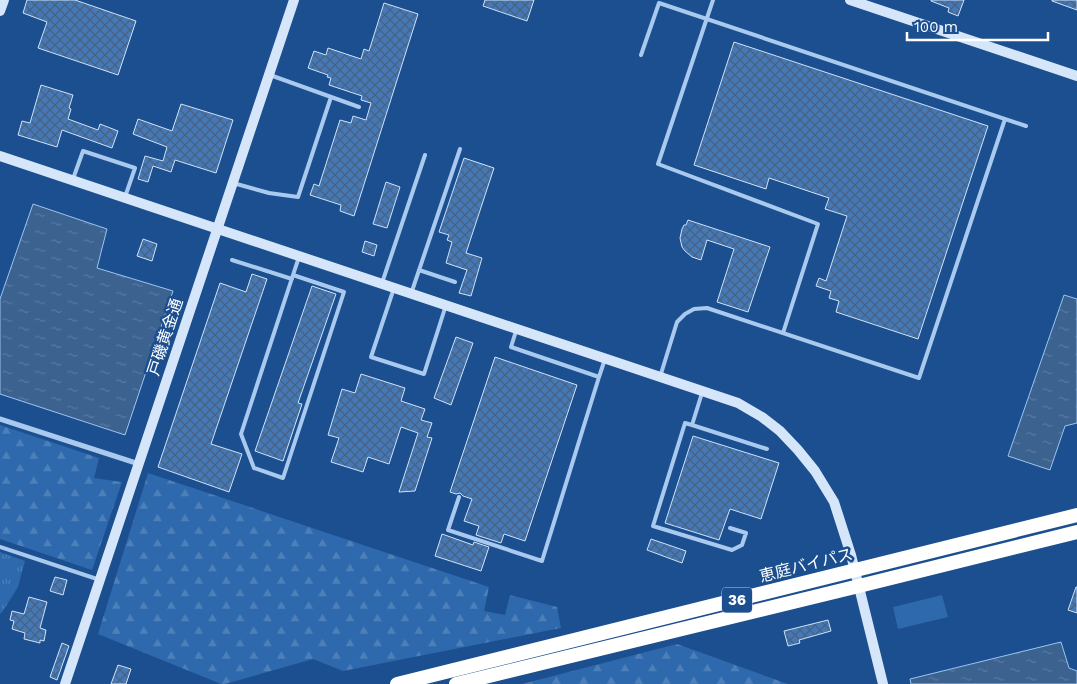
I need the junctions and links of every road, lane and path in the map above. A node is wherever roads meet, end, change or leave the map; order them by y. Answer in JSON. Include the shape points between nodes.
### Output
{"nodes":[{"id":1,"x":4,"y":0,"type":"edge"},
{"id":2,"x":294,"y":0,"type":"edge"},
{"id":3,"x":713,"y":0,"type":"edge"},
{"id":4,"x":850,"y":0,"type":"edge"},
{"id":5,"x":0,"y":11,"type":"edge"},
{"id":6,"x":706,"y":19,"type":"junction"},
{"id":7,"x":640,"y":55,"type":"dead end"},
{"id":8,"x":268,"y":74,"type":"junction"},
{"id":9,"x":1077,"y":76,"type":"edge"},
{"id":10,"x":332,"y":97,"type":"junction"},
{"id":11,"x":359,"y":107,"type":"dead end"},
{"id":12,"x":1005,"y":119,"type":"junction"},
{"id":13,"x":1026,"y":126,"type":"dead end"},
{"id":14,"x":460,"y":149,"type":"dead end"},
{"id":15,"x":425,"y":155,"type":"dead end"},
{"id":16,"x":0,"y":156,"type":"edge"},
{"id":17,"x":73,"y":180,"type":"junction"},
{"id":18,"x":232,"y":183,"type":"junction"},
{"id":19,"x":125,"y":197,"type":"junction"},
{"id":20,"x":217,"y":229,"type":"junction"},
{"id":21,"x":299,"y":256,"type":"junction"},
{"id":22,"x":232,"y":260,"type":"dead end"},
{"id":23,"x":419,"y":270,"type":"junction"},
{"id":24,"x":293,"y":277,"type":"junction"},
{"id":25,"x":455,"y":282,"type":"dead end"},
{"id":26,"x":382,"y":284,"type":"junction"},
{"id":27,"x":394,"y":288,"type":"junction"},
{"id":28,"x":411,"y":294,"type":"junction"},
{"id":29,"x":446,"y":306,"type":"junction"},
{"id":30,"x":517,"y":329,"type":"junction"},
{"id":31,"x":783,"y":333,"type":"junction"},
{"id":32,"x":605,"y":359,"type":"junction"},
{"id":33,"x":599,"y":377,"type":"junction"},
{"id":34,"x":660,"y":377,"type":"junction"},
{"id":35,"x":703,"y":391,"type":"junction"},
{"id":36,"x":0,"y":419,"type":"edge"},
{"id":37,"x":692,"y":425,"type":"junction"},
{"id":38,"x":767,"y":449,"type":"dead end"},
{"id":39,"x":139,"y":464,"type":"junction"},
{"id":40,"x":459,"y":497,"type":"dead end"},
{"id":41,"x":1077,"y":515,"type":"edge"},
{"id":42,"x":730,"y":528,"type":"dead end"},
{"id":43,"x":1077,"y":532,"type":"edge"},
{"id":44,"x":0,"y":547,"type":"edge"},
{"id":45,"x":855,"y":570,"type":"junction"},
{"id":46,"x":100,"y":580,"type":"junction"},
{"id":47,"x":859,"y":586,"type":"junction"},
{"id":48,"x":65,"y":684,"type":"edge"},
{"id":49,"x":397,"y":684,"type":"edge"},
{"id":50,"x":456,"y":684,"type":"edge"},
{"id":51,"x":883,"y":684,"type":"edge"}],
"edges":[{"from":1,"to":5,"type":"street"},
{"from":2,"to":8,"type":"street","name":"戸磯黄金通"},
{"from":3,"to":6,"type":"lane"},
{"from":4,"to":9,"type":"street"},
{"from":6,"to":7,"type":"lane","via":[[659,3]]},
{"from":6,"to":12,"type":"lane"},
{"from":6,"to":31,"type":"lane","via":[[658,164],[818,224]]},
{"from":8,"to":10,"type":"lane"},
{"from":8,"to":18,"type":"street","name":"戸磯黄金通"},
{"from":10,"to":11,"type":"lane"},
{"from":10,"to":18,"type":"lane","via":[[298,197]]},
{"from":12,"to":13,"type":"lane"},
{"from":12,"to":31,"type":"lane","via":[[919,378]]},
{"from":14,"to":23,"type":"lane"},
{"from":15,"to":26,"type":"lane"},
{"from":16,"to":17,"type":"street"},
{"from":17,"to":19,"type":"street"},
{"from":17,"to":19,"type":"lane","via":[[83,151],[134,168]]},
{"from":18,"to":20,"type":"street","name":"戸磯黄金通"},
{"from":19,"to":20,"type":"street"},
{"from":20,"to":21,"type":"street"},
{"from":20,"to":39,"type":"street","name":"戸磯黄金通"},
{"from":21,"to":24,"type":"lane"},
{"from":21,"to":26,"type":"street"},
{"from":22,"to":24,"type":"lane"},
{"from":23,"to":25,"type":"lane"},
{"from":23,"to":28,"type":"lane"},
{"from":24,"to":24,"type":"lane","via":[[344,292],[284,478],[254,468],[241,434]]},
{"from":26,"to":27,"type":"street"},
{"from":27,"to":28,"type":"street"},
{"from":27,"to":29,"type":"lane","via":[[371,357],[424,374]]},
{"from":28,"to":29,"type":"street"},
{"from":29,"to":30,"type":"street"},
{"from":30,"to":32,"type":"street"},
{"from":30,"to":33,"type":"lane","via":[[511,347]]},
{"from":31,"to":34,"type":"lane","via":[[707,308],[694,309],[677,322]]},
{"from":32,"to":33,"type":"lane"},
{"from":32,"to":34,"type":"street"},
{"from":33,"to":40,"type":"lane","via":[[542,561],[448,530]]},
{"from":34,"to":35,"type":"street"},
{"from":35,"to":37,"type":"lane"},
{"from":35,"to":45,"type":"street","via":[[738,403],[762,417],[780,431],[815,470],[834,502]]},
{"from":36,"to":39,"type":"street"},
{"from":37,"to":38,"type":"lane"},
{"from":37,"to":42,"type":"lane","via":[[685,423],[653,526],[732,550],[742,545],[746,533]]},
{"from":39,"to":46,"type":"street","name":"戸磯黄金通"},
{"from":41,"to":45,"type":"highway","name":"恵庭バイパス","number":"36"},
{"from":43,"to":47,"type":"highway","name":"恵庭バイパス","number":"36"},
{"from":44,"to":46,"type":"lane"},
{"from":45,"to":47,"type":"street"},
{"from":45,"to":49,"type":"highway","name":"恵庭バイパス","number":"36"},
{"from":46,"to":48,"type":"street","name":"戸磯黄金通"},
{"from":47,"to":50,"type":"highway","name":"恵庭バイパス","number":"36"},
{"from":47,"to":51,"type":"street"}]}
